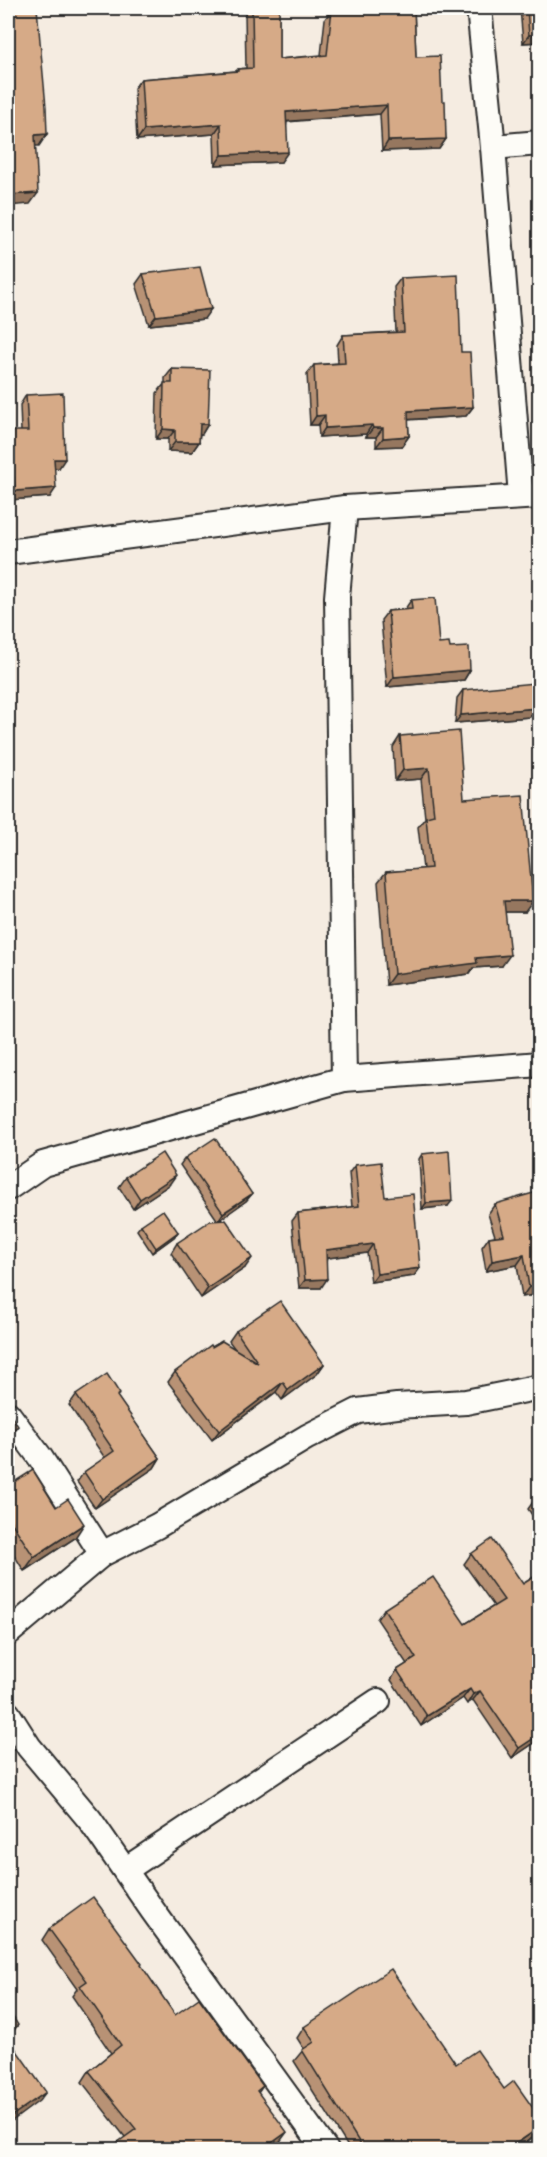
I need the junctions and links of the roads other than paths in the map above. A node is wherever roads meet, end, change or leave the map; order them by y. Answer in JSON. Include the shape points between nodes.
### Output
{"nodes":[{"id":1,"x":479,"y":8,"type":"edge"},
{"id":2,"x":540,"y":142,"type":"edge"},
{"id":3,"x":493,"y":147,"type":"junction"},
{"id":4,"x":530,"y":496,"type":"edge"},
{"id":5,"x":345,"y":508,"type":"junction"},
{"id":6,"x":8,"y":552,"type":"edge"},
{"id":7,"x":540,"y":1064,"type":"edge"},
{"id":8,"x":344,"y":1079,"type":"junction"},
{"id":9,"x":8,"y":1188,"type":"edge"},
{"id":10,"x":540,"y":1387,"type":"edge"},
{"id":11,"x":8,"y":1414,"type":"edge"},
{"id":12,"x":102,"y":1554,"type":"junction"},
{"id":13,"x":8,"y":1633,"type":"edge"},
{"id":14,"x":378,"y":1701,"type":"dead end"},
{"id":15,"x":8,"y":1714,"type":"edge"},
{"id":16,"x":125,"y":1870,"type":"junction"},
{"id":17,"x":326,"y":2150,"type":"edge"}],
"edges":[{"from":1,"to":3,"type":"street"},
{"from":2,"to":3,"type":"street"},
{"from":3,"to":4,"type":"street"},
{"from":4,"to":5,"type":"street"},
{"from":5,"to":6,"type":"street"},
{"from":5,"to":8,"type":"street","via":[[337,597]]},
{"from":7,"to":8,"type":"street"},
{"from":8,"to":9,"type":"street","via":[[43,1164]]},
{"from":10,"to":12,"type":"street","via":[[466,1402],[358,1411]]},
{"from":11,"to":12,"type":"street"},
{"from":12,"to":13,"type":"street"},
{"from":14,"to":16,"type":"street"},
{"from":15,"to":16,"type":"street"},
{"from":16,"to":17,"type":"street"}]}
